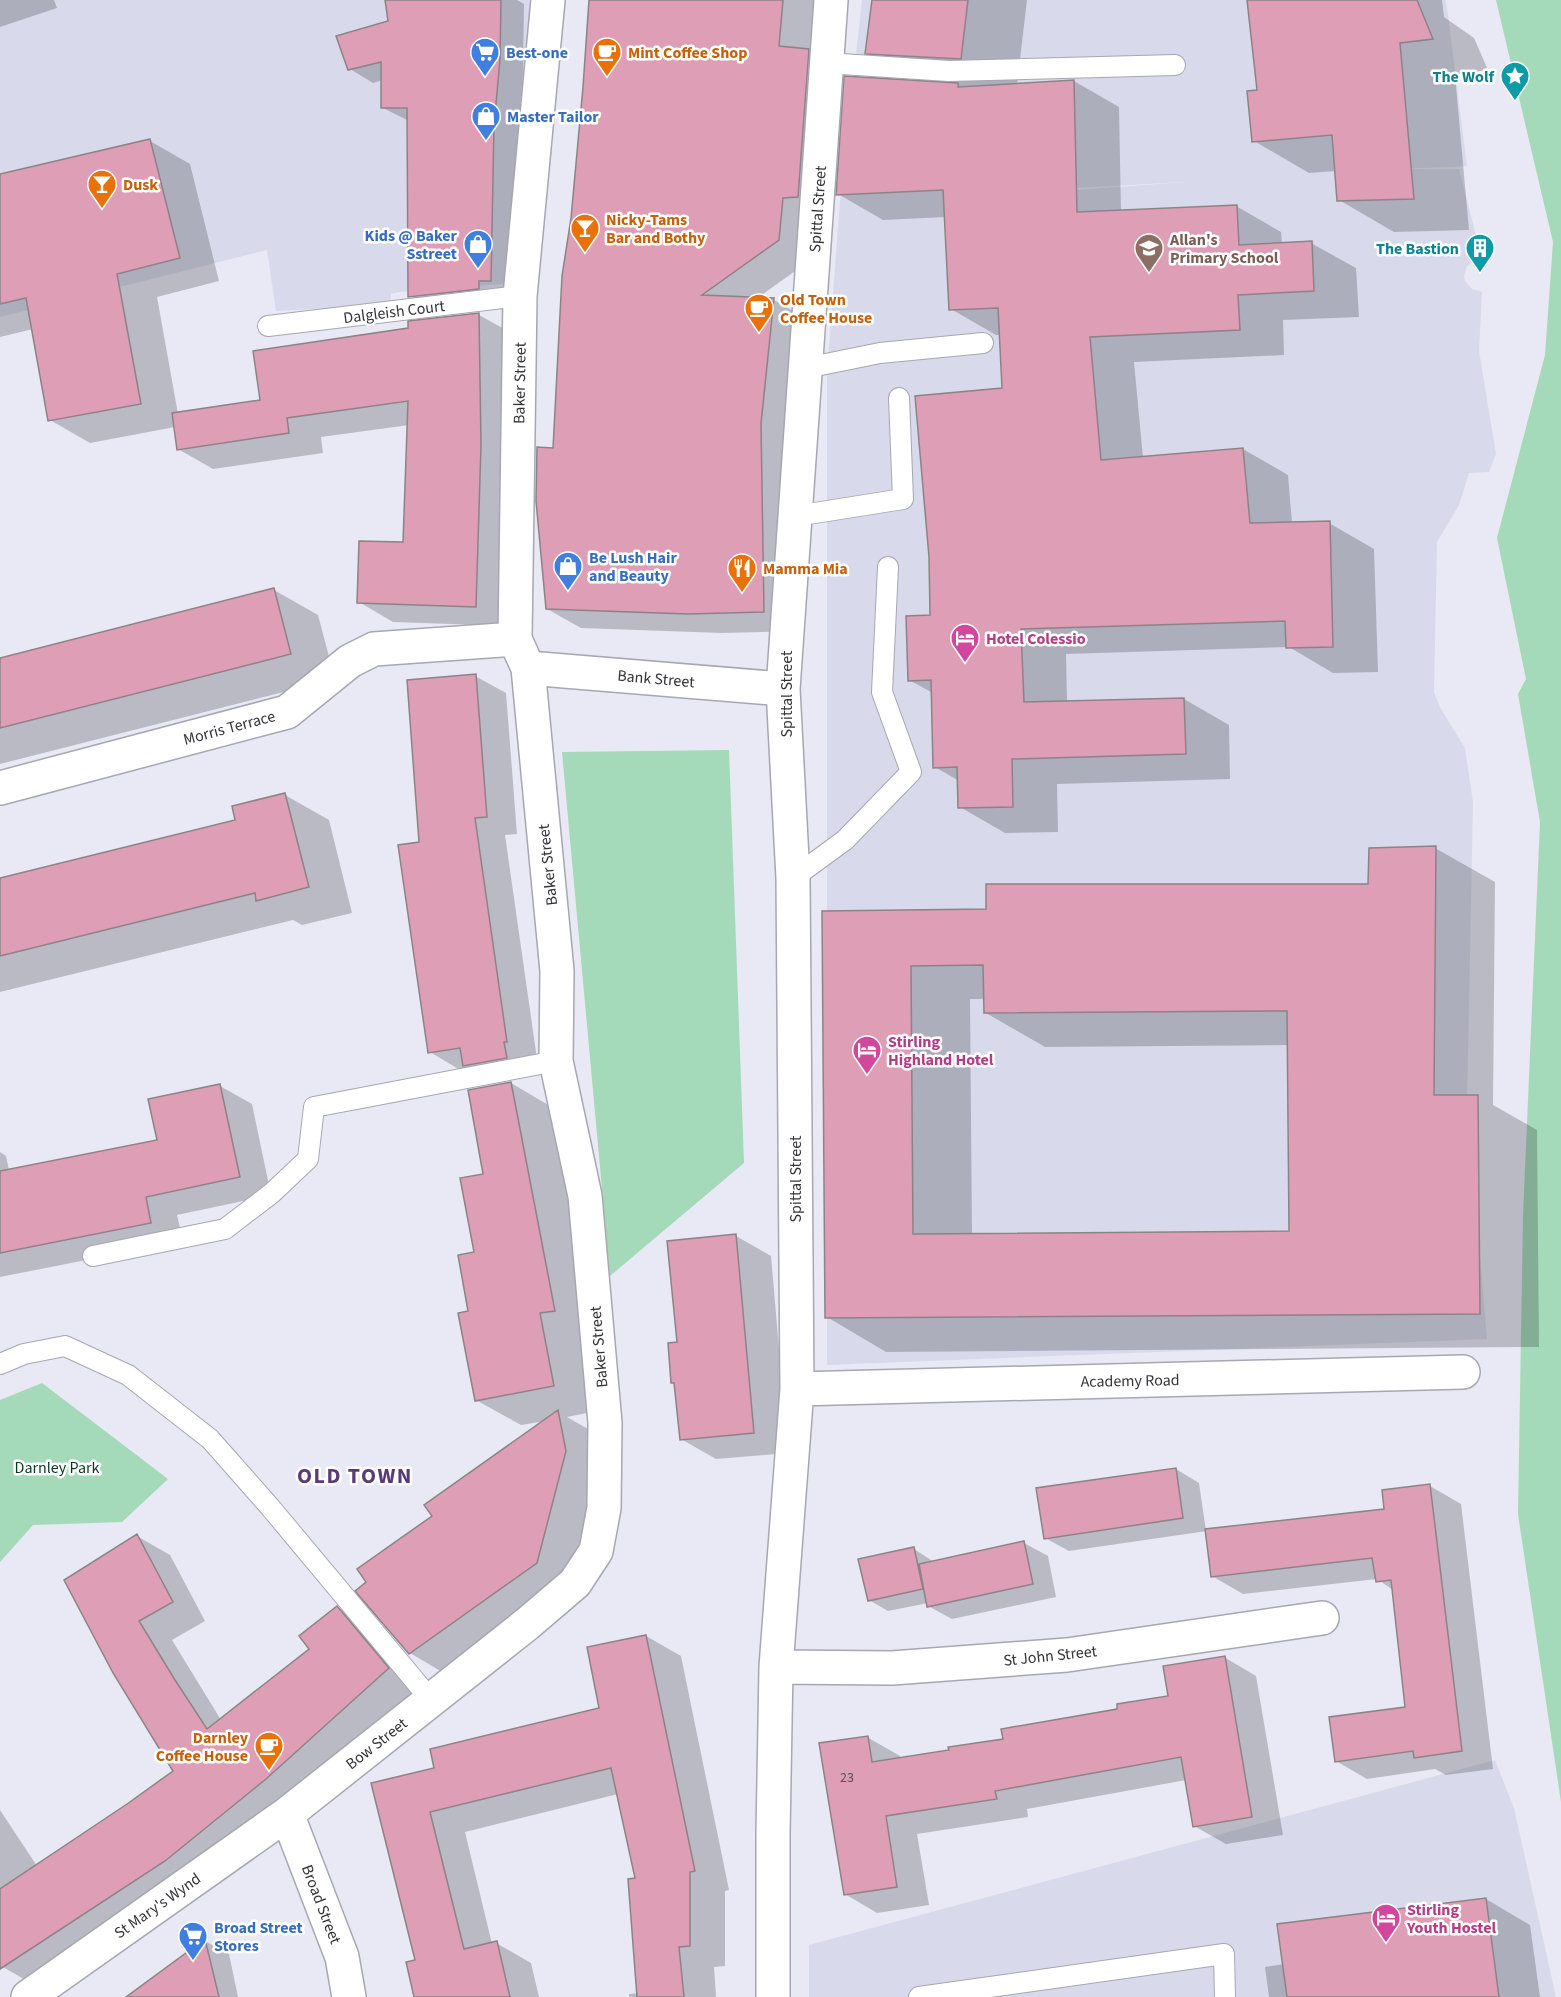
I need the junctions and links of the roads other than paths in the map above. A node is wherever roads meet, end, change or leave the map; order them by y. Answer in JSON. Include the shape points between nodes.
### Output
{"nodes":[{"id":1,"x":548,"y":0,"type":"edge"},
{"id":2,"x":831,"y":0,"type":"edge"},
{"id":3,"x":826,"y":63,"type":"junction"},
{"id":4,"x":1175,"y":65,"type":"dead end"},
{"id":5,"x":520,"y":296,"type":"junction"},
{"id":6,"x":268,"y":326,"type":"dead end"},
{"id":7,"x":983,"y":343,"type":"dead end"},
{"id":8,"x":806,"y":368,"type":"junction"},
{"id":9,"x":899,"y":398,"type":"dead end"},
{"id":10,"x":796,"y":516,"type":"junction"},
{"id":11,"x":888,"y":567,"type":"dead end"},
{"id":12,"x":521,"y":653,"type":"junction"},
{"id":13,"x":783,"y":689,"type":"junction"},
{"id":14,"x":0,"y":788,"type":"edge"},
{"id":15,"x":793,"y":878,"type":"junction"},
{"id":16,"x":556,"y":1061,"type":"junction"},
{"id":17,"x":93,"y":1256,"type":"dead end"},
{"id":18,"x":0,"y":1364,"type":"edge"},
{"id":19,"x":1463,"y":1372,"type":"dead end"},
{"id":20,"x":797,"y":1389,"type":"junction"},
{"id":21,"x":1322,"y":1618,"type":"dead end"},
{"id":22,"x":776,"y":1667,"type":"junction"},
{"id":23,"x":466,"y":1671,"type":"joint"},
{"id":24,"x":430,"y":1700,"type":"junction"},
{"id":25,"x":287,"y":1814,"type":"junction"},
{"id":26,"x":28,"y":1997,"type":"edge"},
{"id":27,"x":349,"y":1997,"type":"edge"},
{"id":28,"x":773,"y":1997,"type":"edge"},
{"id":29,"x":919,"y":1997,"type":"edge"},
{"id":30,"x":1225,"y":1997,"type":"edge"}],
"edges":[{"from":1,"to":5,"type":"street","name":"Baker Street"},
{"from":2,"to":3,"type":"street","name":"Spittal Street"},
{"from":3,"to":4,"type":"lane","via":[[949,71]]},
{"from":3,"to":8,"type":"street","name":"Spittal Street"},
{"from":5,"to":6,"type":"lane","name":"Dalgleish Court"},
{"from":5,"to":12,"type":"street","name":"Baker Street"},
{"from":7,"to":8,"type":"lane","via":[[880,353]]},
{"from":8,"to":10,"type":"street","name":"Spittal Street"},
{"from":9,"to":10,"type":"lane","via":[[903,499]]},
{"from":10,"to":13,"type":"street","name":"Spittal Street"},
{"from":11,"to":15,"type":"lane","via":[[882,692],[911,772],[845,840]]},
{"from":12,"to":13,"type":"street","name":"Bank Street"},
{"from":12,"to":14,"type":"street","name":"Morris Terrace","via":[[374,649],[350,661],[287,712]]},
{"from":12,"to":16,"type":"street","name":"Baker Street","via":[[557,971]]},
{"from":13,"to":15,"type":"street","name":"Spittal Street"},
{"from":15,"to":20,"type":"street","name":"Spittal Street"},
{"from":16,"to":17,"type":"lane","via":[[314,1107],[308,1159],[225,1229]]},
{"from":16,"to":23,"type":"street","name":"Baker Street","via":[[585,1196],[604,1423],[604,1508],[596,1551],[575,1583]]},
{"from":18,"to":24,"type":"lane","via":[[24,1354],[65,1346],[128,1375],[210,1438]]},
{"from":19,"to":20,"type":"street","name":"Academy Road"},
{"from":20,"to":22,"type":"street"},
{"from":21,"to":22,"type":"street","name":"St John Street","via":[[1067,1655],[892,1668]]},
{"from":22,"to":28,"type":"street"},
{"from":23,"to":24,"type":"street","name":"Bow Street"},
{"from":24,"to":25,"type":"street","name":"Bow Street"},
{"from":25,"to":26,"type":"street","name":"St Mary's Wynd"},
{"from":25,"to":27,"type":"street","name":"Broad Street","via":[[342,1957]]},
{"from":29,"to":30,"type":"lane","via":[[1224,1954]]}]}
